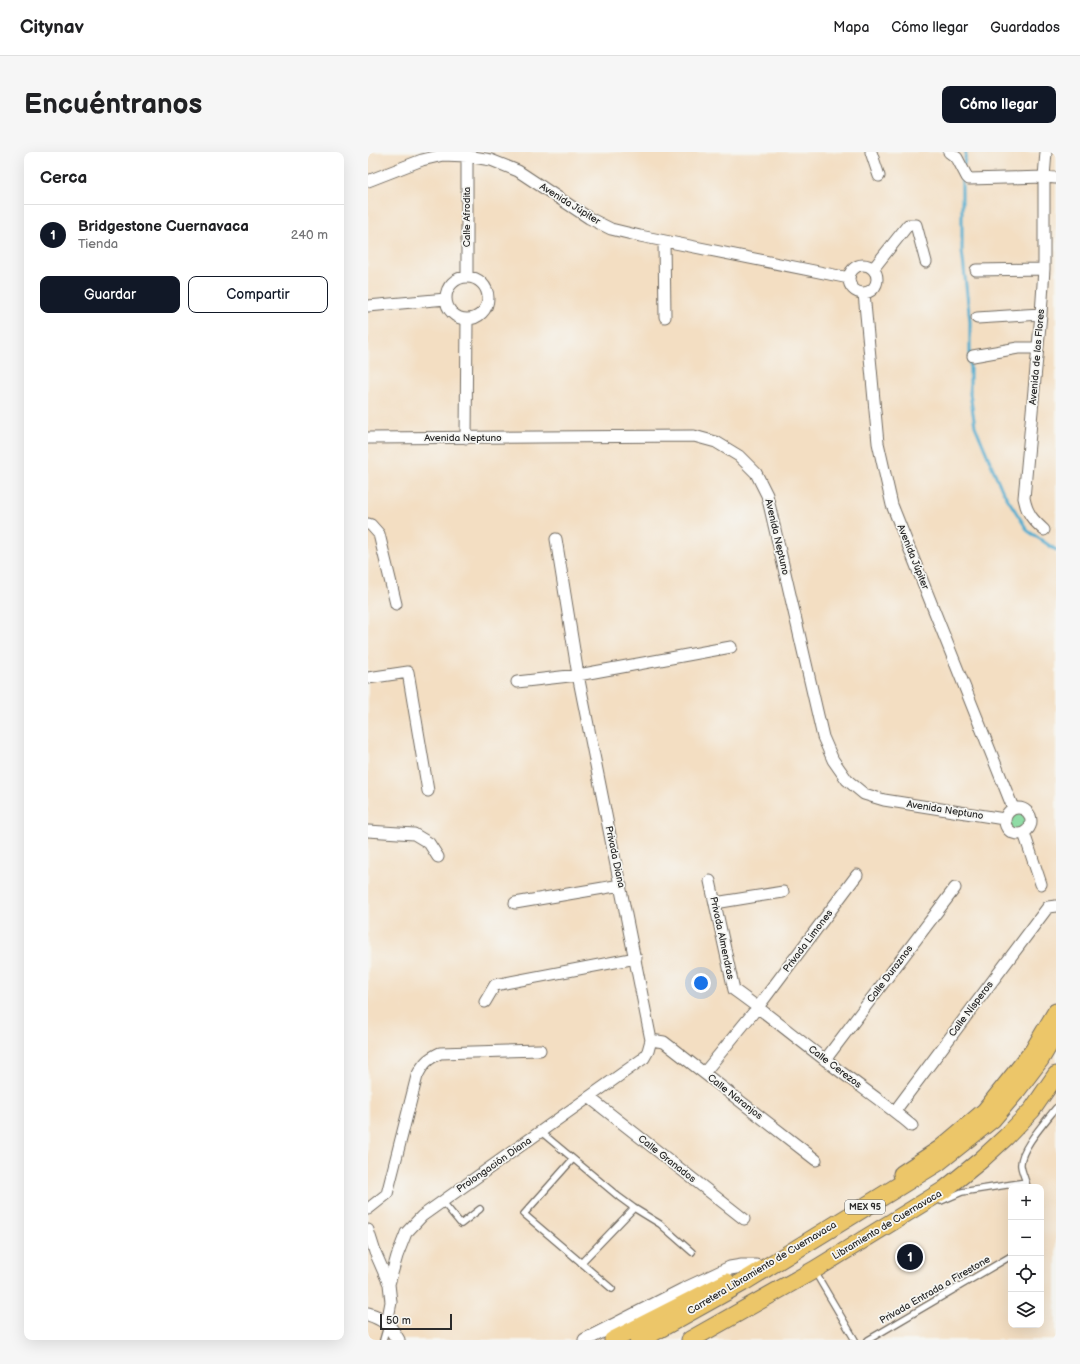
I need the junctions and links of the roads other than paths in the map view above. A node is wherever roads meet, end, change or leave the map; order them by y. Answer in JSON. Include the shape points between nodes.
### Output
{"nodes":[{"id":1,"x":871,"y":152,"type":"edge"},
{"id":2,"x":1046,"y":152,"type":"edge"},
{"id":3,"x":953,"y":155,"type":"edge"},
{"id":4,"x":467,"y":156,"type":"junction"},
{"id":5,"x":879,"y":176,"type":"dead end"},
{"id":6,"x":1044,"y":177,"type":"junction"},
{"id":7,"x":1056,"y":178,"type":"edge"},
{"id":8,"x":368,"y":181,"type":"edge"},
{"id":9,"x":664,"y":241,"type":"junction"},
{"id":10,"x":926,"y":262,"type":"dead end"},
{"id":11,"x":873,"y":269,"type":"junction"},
{"id":12,"x":1044,"y":269,"type":"junction"},
{"id":13,"x":976,"y":270,"type":"dead end"},
{"id":14,"x":467,"y":277,"type":"junction"},
{"id":15,"x":849,"y":278,"type":"junction"},
{"id":16,"x":864,"y":294,"type":"junction"},
{"id":17,"x":446,"y":299,"type":"junction"},
{"id":18,"x":368,"y":306,"type":"edge"},
{"id":19,"x":1041,"y":314,"type":"junction"},
{"id":20,"x":665,"y":317,"type":"dead end"},
{"id":21,"x":977,"y":318,"type":"dead end"},
{"id":22,"x":467,"y":319,"type":"junction"},
{"id":23,"x":1037,"y":348,"type":"junction"},
{"id":24,"x":973,"y":356,"type":"dead end"},
{"id":25,"x":368,"y":438,"type":"edge"},
{"id":26,"x":466,"y":438,"type":"junction"},
{"id":27,"x":368,"y":524,"type":"edge"},
{"id":28,"x":1044,"y":530,"type":"dead end"},
{"id":29,"x":556,"y":539,"type":"dead end"},
{"id":30,"x":396,"y":604,"type":"dead end"},
{"id":31,"x":731,"y":647,"type":"dead end"},
{"id":32,"x":578,"y":675,"type":"junction"},
{"id":33,"x":368,"y":678,"type":"edge"},
{"id":34,"x":517,"y":682,"type":"dead end"},
{"id":35,"x":428,"y":791,"type":"dead end"},
{"id":36,"x":1013,"y":808,"type":"junction"},
{"id":37,"x":1004,"y":819,"type":"junction"},
{"id":38,"x":368,"y":831,"type":"edge"},
{"id":39,"x":1024,"y":833,"type":"junction"},
{"id":40,"x":438,"y":858,"type":"dead end"},
{"id":41,"x":858,"y":875,"type":"dead end"},
{"id":42,"x":710,"y":881,"type":"dead end"},
{"id":43,"x":1041,"y":884,"type":"dead end"},
{"id":44,"x":621,"y":885,"type":"junction"},
{"id":45,"x":955,"y":888,"type":"dead end"},
{"id":46,"x":783,"y":892,"type":"dead end"},
{"id":47,"x":515,"y":903,"type":"dead end"},
{"id":48,"x":715,"y":903,"type":"junction"},
{"id":49,"x":1052,"y":906,"type":"edge"},
{"id":50,"x":636,"y":958,"type":"junction"},
{"id":51,"x":485,"y":1002,"type":"dead end"},
{"id":52,"x":758,"y":1007,"type":"junction"},
{"id":53,"x":1056,"y":1012,"type":"edge"},
{"id":54,"x":1056,"y":1032,"type":"edge"},
{"id":55,"x":651,"y":1040,"type":"junction"},
{"id":56,"x":540,"y":1050,"type":"dead end"},
{"id":57,"x":1056,"y":1054,"type":"edge"},
{"id":58,"x":825,"y":1060,"type":"junction"},
{"id":59,"x":704,"y":1073,"type":"junction"},
{"id":60,"x":1056,"y":1075,"type":"edge"},
{"id":61,"x":590,"y":1098,"type":"junction"},
{"id":62,"x":1056,"y":1108,"type":"edge"},
{"id":63,"x":894,"y":1111,"type":"junction"},
{"id":64,"x":912,"y":1126,"type":"dead end"},
{"id":65,"x":541,"y":1132,"type":"junction"},
{"id":66,"x":573,"y":1159,"type":"junction"},
{"id":67,"x":816,"y":1160,"type":"dead end"},
{"id":68,"x":1027,"y":1184,"type":"edge"},
{"id":69,"x":1008,"y":1186,"type":"edge"},
{"id":70,"x":442,"y":1201,"type":"junction"},
{"id":71,"x":634,"y":1208,"type":"junction"},
{"id":72,"x":368,"y":1209,"type":"edge"},
{"id":73,"x":480,"y":1209,"type":"dead end"},
{"id":74,"x":744,"y":1219,"type":"dead end"},
{"id":75,"x":368,"y":1230,"type":"edge"},
{"id":76,"x":372,"y":1252,"type":"edge"},
{"id":77,"x":692,"y":1252,"type":"dead end"},
{"id":78,"x":842,"y":1252,"type":"junction"},
{"id":79,"x":1008,"y":1258,"type":"edge"},
{"id":80,"x":581,"y":1263,"type":"junction"},
{"id":81,"x":756,"y":1266,"type":"junction"},
{"id":82,"x":814,"y":1270,"type":"junction"},
{"id":83,"x":389,"y":1284,"type":"junction"},
{"id":84,"x":612,"y":1289,"type":"dead end"},
{"id":85,"x":368,"y":1314,"type":"edge"},
{"id":86,"x":387,"y":1323,"type":"junction"},
{"id":87,"x":694,"y":1339,"type":"edge"},
{"id":88,"x":383,"y":1340,"type":"edge"},
{"id":89,"x":398,"y":1340,"type":"edge"},
{"id":90,"x":585,"y":1340,"type":"edge"},
{"id":91,"x":613,"y":1340,"type":"edge"},
{"id":92,"x":638,"y":1340,"type":"edge"},
{"id":93,"x":661,"y":1340,"type":"edge"},
{"id":94,"x":855,"y":1340,"type":"edge"},
{"id":95,"x":868,"y":1340,"type":"edge"}],
"edges":[{"from":1,"to":5,"type":"street"},
{"from":2,"to":6,"type":"street","name":"Avenida de las Flores"},
{"from":3,"to":6,"type":"street","via":[[969,179]]},
{"from":4,"to":8,"type":"street","name":"Avenida Júpiter","via":[[443,156],[422,160]]},
{"from":4,"to":9,"type":"street","name":"Avenida Júpiter","via":[[491,160],[518,171],[589,218],[611,229]]},
{"from":4,"to":14,"type":"street","name":"Calle Afrodita"},
{"from":6,"to":7,"type":"street"},
{"from":6,"to":12,"type":"street","name":"Avenida de las Flores"},
{"from":9,"to":15,"type":"street","name":"Avenida Júpiter"},
{"from":9,"to":20,"type":"street"},
{"from":10,"to":11,"type":"street","via":[[916,225],[908,225]]},
{"from":11,"to":15,"type":"street","via":[[861,265],[852,270]]},
{"from":11,"to":16,"type":"street","via":[[877,276],[876,285]]},
{"from":12,"to":13,"type":"street"},
{"from":12,"to":19,"type":"street","name":"Avenida de las Flores"},
{"from":14,"to":17,"type":"street","via":[[452,284],[447,291]]},
{"from":14,"to":22,"type":"street","via":[[482,283],[488,298],[482,312]]},
{"from":15,"to":16,"type":"street","via":[[851,287]]},
{"from":16,"to":36,"type":"street","name":"Avenida Júpiter","via":[[878,443],[892,505]]},
{"from":17,"to":18,"type":"street"},
{"from":17,"to":22,"type":"street","via":[[453,313]]},
{"from":19,"to":21,"type":"street"},
{"from":19,"to":23,"type":"street","name":"Avenida de las Flores"},
{"from":22,"to":26,"type":"street"},
{"from":23,"to":24,"type":"street","via":[[1018,348]]},
{"from":23,"to":28,"type":"street","name":"Avenida de las Flores","via":[[1024,498],[1031,518]]},
{"from":25,"to":26,"type":"street","name":"Avenida Neptuno"},
{"from":26,"to":37,"type":"street","name":"Avenida Neptuno","via":[[694,436],[716,442],[739,456],[756,473],[767,495],[824,738],[833,760],[847,780],[864,794],[884,800]]},
{"from":27,"to":30,"type":"street","via":[[378,534]]},
{"from":29,"to":32,"type":"street","name":"Privada Diana"},
{"from":31,"to":32,"type":"street"},
{"from":32,"to":34,"type":"street"},
{"from":32,"to":44,"type":"street","name":"Privada Diana"},
{"from":33,"to":35,"type":"street","via":[[408,672]]},
{"from":36,"to":37,"type":"street"},
{"from":36,"to":39,"type":"street","via":[[1023,808],[1030,815],[1030,825]]},
{"from":37,"to":39,"type":"street","via":[[1010,832]]},
{"from":38,"to":40,"type":"street","via":[[414,834],[429,843]]},
{"from":39,"to":43,"type":"street"},
{"from":41,"to":52,"type":"street","name":"Privada Limones"},
{"from":42,"to":48,"type":"street","name":"Privada Almendras"},
{"from":44,"to":47,"type":"street"},
{"from":44,"to":50,"type":"street","name":"Privada Diana"},
{"from":45,"to":58,"type":"street","name":"Calle Duraznos"},
{"from":46,"to":48,"type":"street"},
{"from":48,"to":52,"type":"street","name":"Privada Almendras","via":[[734,990]]},
{"from":49,"to":63,"type":"street","name":"Calle Nísperos"},
{"from":50,"to":51,"type":"street","via":[[495,985]]},
{"from":50,"to":55,"type":"street","name":"Privada Diana"},
{"from":52,"to":58,"type":"street","name":"Calle Cerezos"},
{"from":52,"to":59,"type":"street","name":"Privada Limones"},
{"from":53,"to":81,"type":"main road","number":"MEX 95","via":[[1033,1051],[985,1111],[922,1161]]},
{"from":54,"to":92,"type":"highway","name":"Carretera Libramiento de Cuernavaca","number":"MEX 95","via":[[1040,1059],[992,1119],[938,1162],[742,1282]]},
{"from":55,"to":59,"type":"street","name":"Calle Naranjos","via":[[664,1042]]},
{"from":55,"to":61,"type":"street","name":"Prolongación Diana","via":[[644,1058]]},
{"from":56,"to":72,"type":"street","via":[[440,1054],[423,1064],[417,1076],[388,1194]]},
{"from":57,"to":93,"type":"highway","name":"Carretera Libramiento de Cuernavaca","number":"MEX 95","via":[[1022,1101],[997,1129],[936,1177],[748,1291]]},
{"from":58,"to":63,"type":"street","name":"Calle Cerezos"},
{"from":59,"to":67,"type":"street","name":"Calle Naranjos"},
{"from":60,"to":78,"type":"main road","name":"Libramiento de Cuernavaca","number":"MEX 95","via":[[1032,1110],[981,1160],[944,1190]]},
{"from":61,"to":65,"type":"street","name":"Prolongación Diana"},
{"from":61,"to":74,"type":"street","name":"Calle Granados"},
{"from":62,"to":68,"type":"lane","via":[[1023,1154],[1020,1166]]},
{"from":63,"to":64,"type":"street","name":"Calle Cerezos"},
{"from":65,"to":66,"type":"lane"},
{"from":65,"to":70,"type":"street","name":"Prolongación Diana"},
{"from":66,"to":71,"type":"lane"},
{"from":66,"to":80,"type":"lane","via":[[524,1214]]},
{"from":69,"to":78,"type":"lane","via":[[962,1192],[923,1208],[849,1252]]},
{"from":70,"to":73,"type":"lane","via":[[461,1224]]},
{"from":70,"to":83,"type":"street","name":"Prolongación Diana","via":[[422,1216],[406,1233]]},
{"from":71,"to":77,"type":"lane","via":[[660,1224]]},
{"from":71,"to":80,"type":"lane"},
{"from":75,"to":76,"type":"street"},
{"from":76,"to":83,"type":"street"},
{"from":78,"to":82,"type":"main road","name":"Libramiento de Cuernavaca","number":"MEX 95"},
{"from":79,"to":95,"type":"lane","name":"Privada Entrada a Firestone"},
{"from":80,"to":84,"type":"lane"},
{"from":81,"to":90,"type":"street","via":[[730,1268]]},
{"from":81,"to":91,"type":"main road","number":"MEX 95"},
{"from":82,"to":87,"type":"main road","name":"Libramiento de Cuernavaca","number":"MEX 95"},
{"from":82,"to":94,"type":"lane"},
{"from":83,"to":86,"type":"street","name":"Prolongación Diana","via":[[391,1302]]},
{"from":85,"to":86,"type":"street"},
{"from":86,"to":88,"type":"lane"},
{"from":86,"to":89,"type":"street"}]}
